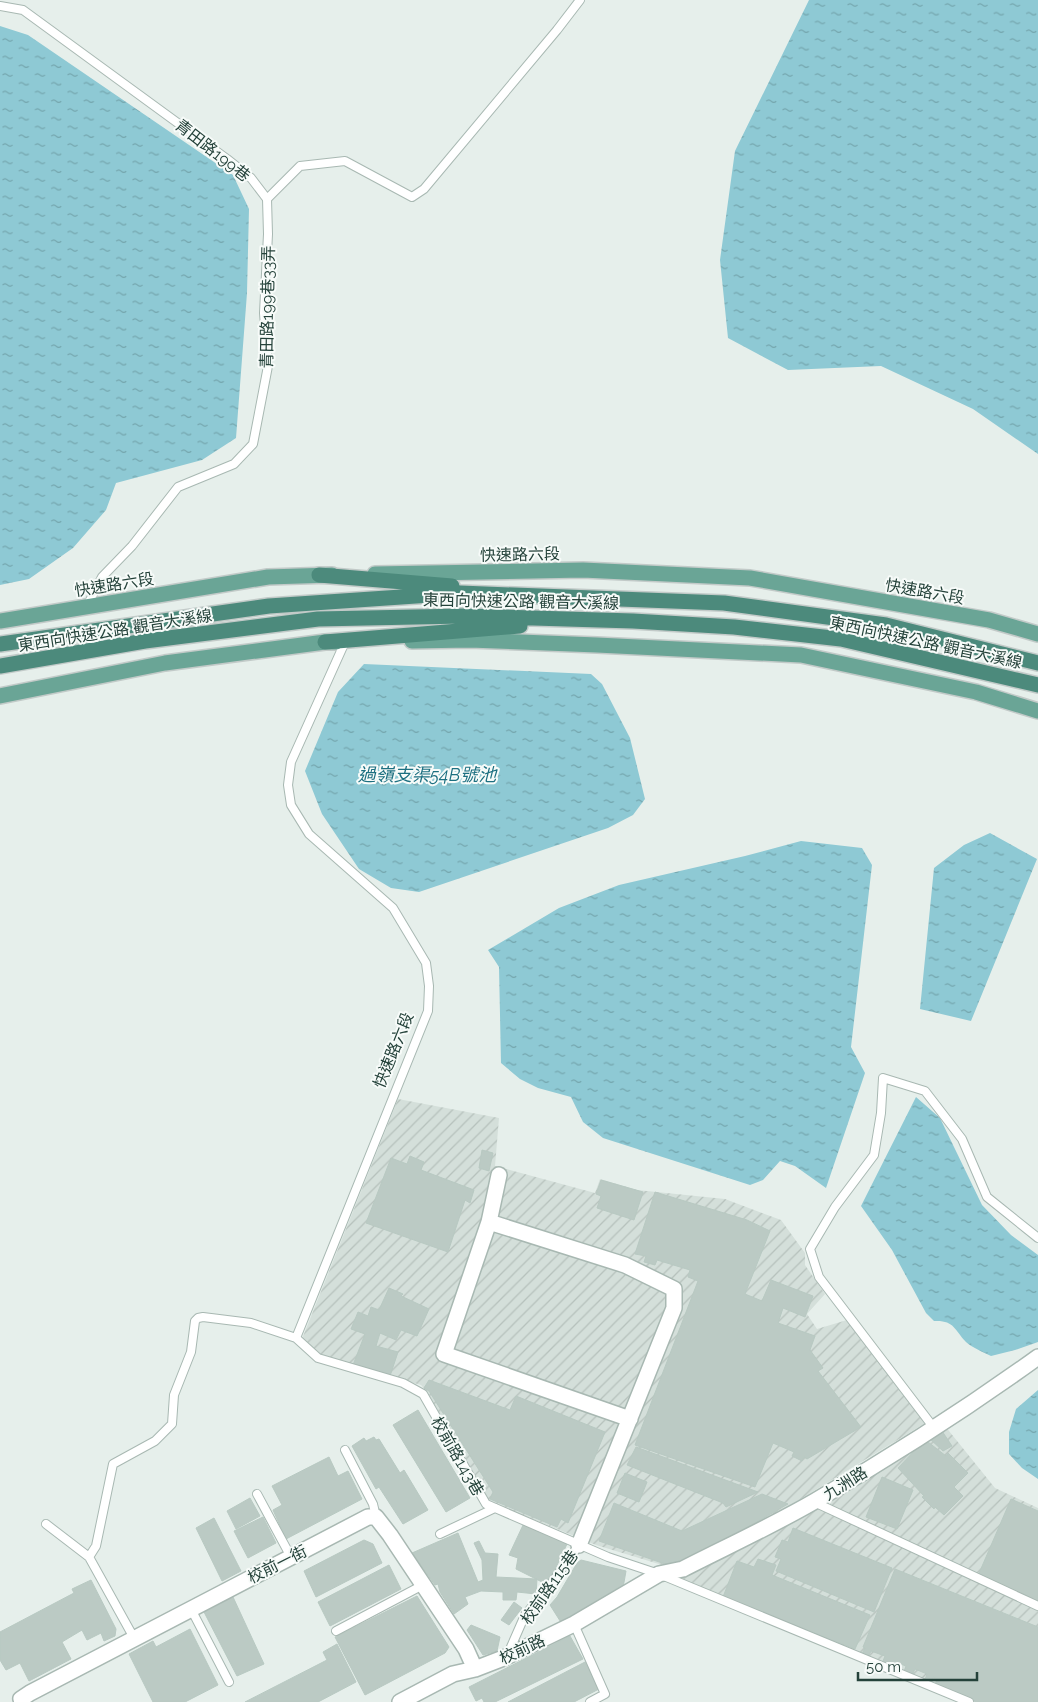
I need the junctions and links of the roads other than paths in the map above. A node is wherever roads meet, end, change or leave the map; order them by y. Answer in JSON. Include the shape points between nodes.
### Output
{"nodes":[{"id":1,"x":580,"y":0,"type":"edge"},
{"id":2,"x":0,"y":6,"type":"edge"},
{"id":3,"x":267,"y":199,"type":"junction"},
{"id":4,"x":319,"y":575,"type":"junction"},
{"id":5,"x":591,"y":597,"type":"junction"},
{"id":6,"x":87,"y":606,"type":"junction"},
{"id":7,"x":590,"y":620,"type":"junction"},
{"id":8,"x":0,"y":621,"type":"edge"},
{"id":9,"x":1038,"y":634,"type":"edge"},
{"id":10,"x":325,"y":642,"type":"junction"},
{"id":11,"x":345,"y":642,"type":"junction"},
{"id":12,"x":0,"y":644,"type":"edge"},
{"id":13,"x":1038,"y":663,"type":"edge"},
{"id":14,"x":0,"y":666,"type":"edge"},
{"id":15,"x":1038,"y":684,"type":"edge"},
{"id":16,"x":0,"y":696,"type":"edge"},
{"id":17,"x":1038,"y":711,"type":"edge"},
{"id":18,"x":499,"y":1175,"type":"dead end"},
{"id":19,"x":490,"y":1222,"type":"junction"},
{"id":20,"x":1038,"y":1238,"type":"edge"},
{"id":21,"x":296,"y":1338,"type":"junction"},
{"id":22,"x":1038,"y":1357,"type":"edge"},
{"id":23,"x":630,"y":1419,"type":"junction"},
{"id":24,"x":934,"y":1428,"type":"junction"},
{"id":25,"x":345,"y":1450,"type":"dead end"},
{"id":26,"x":257,"y":1494,"type":"dead end"},
{"id":27,"x":814,"y":1502,"type":"junction"},
{"id":28,"x":495,"y":1508,"type":"junction"},
{"id":29,"x":376,"y":1517,"type":"junction"},
{"id":30,"x":46,"y":1524,"type":"dead end"},
{"id":31,"x":440,"y":1534,"type":"dead end"},
{"id":32,"x":579,"y":1544,"type":"junction"},
{"id":33,"x":89,"y":1557,"type":"junction"},
{"id":34,"x":291,"y":1557,"type":"junction"},
{"id":35,"x":659,"y":1574,"type":"junction"},
{"id":36,"x":423,"y":1585,"type":"junction"},
{"id":37,"x":640,"y":1585,"type":"joint"},
{"id":38,"x":1038,"y":1606,"type":"edge"},
{"id":39,"x":191,"y":1609,"type":"junction"},
{"id":40,"x":574,"y":1624,"type":"junction"},
{"id":41,"x":336,"y":1631,"type":"dead end"},
{"id":42,"x":134,"y":1638,"type":"junction"},
{"id":43,"x":506,"y":1657,"type":"junction"},
{"id":44,"x":475,"y":1669,"type":"junction"},
{"id":45,"x":229,"y":1682,"type":"dead end"},
{"id":46,"x":22,"y":1702,"type":"edge"},
{"id":47,"x":400,"y":1702,"type":"edge"},
{"id":48,"x":590,"y":1702,"type":"edge"},
{"id":49,"x":969,"y":1702,"type":"edge"}],
"edges":[{"from":1,"to":3,"type":"lane","via":[[424,189],[412,197],[345,161],[300,166]]},
{"from":2,"to":3,"type":"lane","name":"青田路199巷","via":[[23,10],[252,178]]},
{"from":3,"to":6,"type":"lane","name":"青田路199巷33弄","via":[[264,313],[268,366],[253,444],[234,464],[178,487],[132,546],[102,577]]},
{"from":4,"to":5,"type":"highway"},
{"from":4,"to":6,"type":"main road","name":"快速路六段","via":[[268,577]]},
{"from":4,"to":9,"type":"main road","name":"快速路六段","via":[[583,570],[750,578],[989,620]]},
{"from":5,"to":12,"type":"highway","name":"東西向快速公路 觀音大溪線","via":[[460,593],[269,606]]},
{"from":5,"to":13,"type":"highway","name":"東西向快速公路 觀音大溪線","via":[[724,603],[886,625]]},
{"from":6,"to":8,"type":"main road","name":"快速路六段"},
{"from":7,"to":10,"type":"highway"},
{"from":7,"to":14,"type":"highway","name":"東西向快速公路 觀音大溪線","via":[[464,616],[318,619],[145,641]]},
{"from":7,"to":15,"type":"highway","name":"東西向快速公路 觀音大溪線","via":[[734,627],[841,639]]},
{"from":10,"to":11,"type":"main road"},
{"from":10,"to":16,"type":"main road","via":[[165,663]]},
{"from":11,"to":17,"type":"main road","via":[[480,641],[801,655],[976,692]]},
{"from":11,"to":21,"type":"lane","name":"快速路六段","via":[[291,762],[288,784],[291,804],[309,834],[393,908],[426,963],[428,1011]]},
{"from":18,"to":19,"type":"street"},
{"from":19,"to":23,"type":"street","via":[[625,1265],[674,1289],[674,1308]]},
{"from":19,"to":23,"type":"street","via":[[444,1354]]},
{"from":20,"to":24,"type":"lane","via":[[987,1197],[962,1139],[925,1091],[883,1078],[874,1155],[810,1249],[820,1276]]},
{"from":21,"to":28,"type":"lane","name":"校前路143巷","via":[[318,1358],[403,1383],[423,1394],[486,1504]]},
{"from":21,"to":33,"type":"lane","via":[[251,1323],[198,1318],[195,1321],[191,1352],[174,1395],[172,1424],[154,1441],[113,1464],[96,1546]]},
{"from":22,"to":24,"type":"street","name":"九洲路"},
{"from":23,"to":32,"type":"street"},
{"from":24,"to":27,"type":"street","name":"九洲路"},
{"from":25,"to":29,"type":"lane","via":[[373,1504]]},
{"from":26,"to":34,"type":"lane"},
{"from":27,"to":35,"type":"street","name":"九洲路","via":[[683,1569]]},
{"from":27,"to":38,"type":"lane"},
{"from":28,"to":31,"type":"lane"},
{"from":28,"to":32,"type":"lane","name":"校前路143巷"},
{"from":29,"to":34,"type":"street","name":"校前一街","via":[[368,1517]]},
{"from":29,"to":36,"type":"street"},
{"from":30,"to":33,"type":"lane"},
{"from":32,"to":35,"type":"lane","name":"校前路143巷"},
{"from":32,"to":43,"type":"lane","name":"校前路115巷","via":[[525,1616]]},
{"from":33,"to":42,"type":"lane"},
{"from":34,"to":39,"type":"street","name":"校前一街"},
{"from":35,"to":37,"type":"street","name":"九洲路"},
{"from":35,"to":49,"type":"lane","name":"校前路143巷"},
{"from":36,"to":41,"type":"lane"},
{"from":36,"to":44,"type":"street","via":[[466,1649]]},
{"from":37,"to":40,"type":"street","name":"校前路"},
{"from":39,"to":42,"type":"street","name":"校前一街"},
{"from":39,"to":45,"type":"lane"},
{"from":40,"to":43,"type":"street","name":"校前路"},
{"from":40,"to":48,"type":"lane","via":[[605,1694]]},
{"from":42,"to":46,"type":"street","name":"校前一街","via":[[30,1692],[21,1699]]},
{"from":43,"to":44,"type":"street","name":"校前路"},
{"from":44,"to":47,"type":"street","name":"校前路","via":[[454,1674]]}]}
